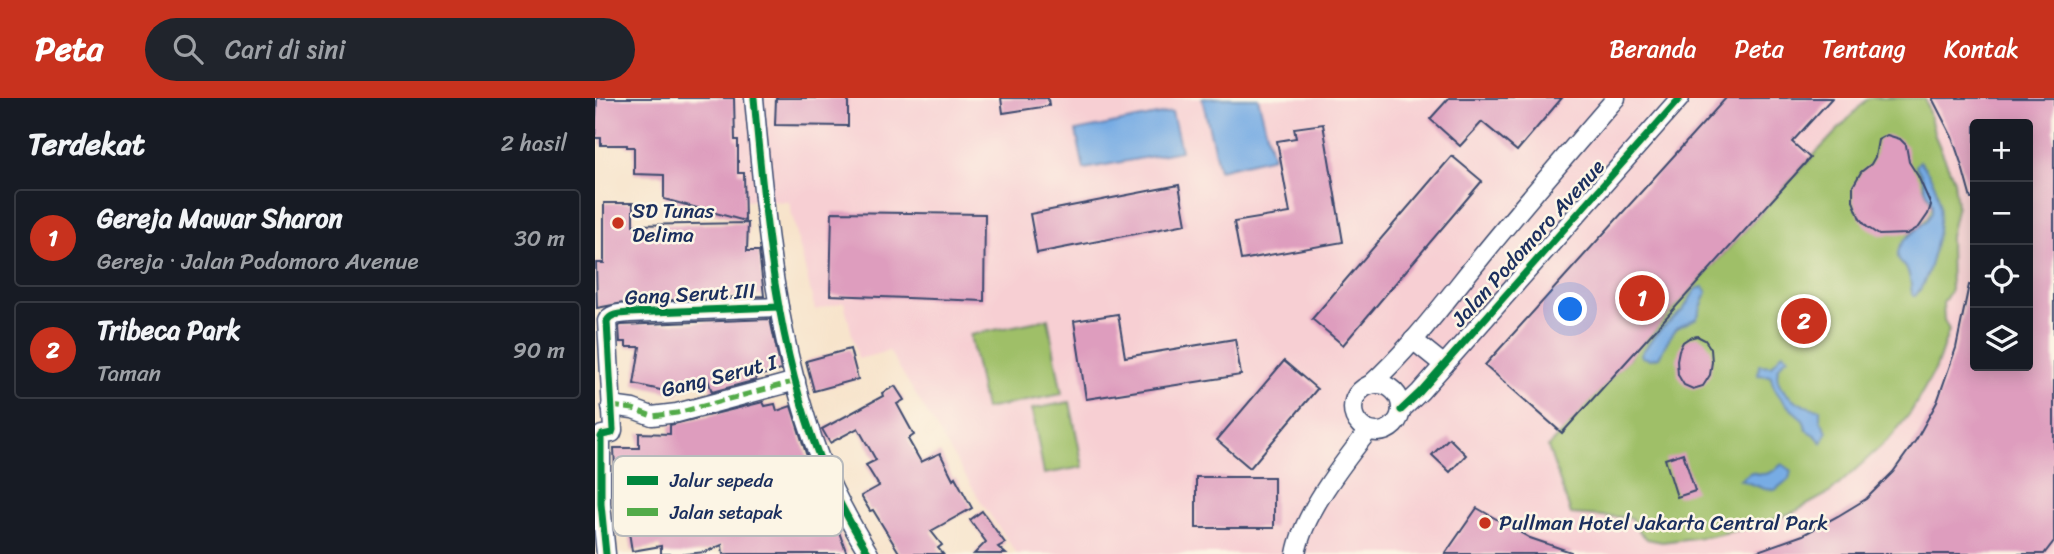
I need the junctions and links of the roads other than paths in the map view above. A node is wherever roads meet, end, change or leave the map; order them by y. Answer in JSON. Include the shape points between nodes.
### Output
{"nodes":[{"id":1,"x":754,"y":98,"type":"edge"},
{"id":2,"x":1616,"y":98,"type":"edge"},
{"id":3,"x":1681,"y":98,"type":"edge"},
{"id":4,"x":779,"y":307,"type":"junction"},
{"id":5,"x":1413,"y":340,"type":"junction"},
{"id":6,"x":601,"y":343,"type":"edge"},
{"id":7,"x":1444,"y":365,"type":"junction"},
{"id":8,"x":796,"y":380,"type":"junction"},
{"id":9,"x":1370,"y":385,"type":"junction"},
{"id":10,"x":611,"y":406,"type":"junction"},
{"id":11,"x":1401,"y":410,"type":"junction"},
{"id":12,"x":1368,"y":431,"type":"junction"},
{"id":13,"x":820,"y":456,"type":"edge"},
{"id":14,"x":843,"y":509,"type":"edge"},
{"id":15,"x":606,"y":554,"type":"edge"},
{"id":16,"x":869,"y":554,"type":"edge"},
{"id":17,"x":1296,"y":554,"type":"edge"}],
"edges":[{"from":1,"to":4,"type":"street"},
{"from":2,"to":5,"type":"street","name":"Jalan Podomoro Avenue"},
{"from":3,"to":7,"type":"street","name":"Jalan Podomoro Avenue"},
{"from":4,"to":6,"type":"street","name":"Gang Serut III","via":[[618,314],[607,321]]},
{"from":4,"to":8,"type":"street"},
{"from":5,"to":7,"type":"street"},
{"from":5,"to":9,"type":"street","name":"Jalan Podomoro Avenue"},
{"from":6,"to":10,"type":"street","name":"Gang Serut III"},
{"from":7,"to":11,"type":"street","name":"Jalan Podomoro Avenue"},
{"from":8,"to":10,"type":"street","name":"Gang Serut I","via":[[677,413],[652,416]]},
{"from":8,"to":13,"type":"street"},
{"from":9,"to":11,"type":"street","via":[[1392,390]]},
{"from":9,"to":12,"type":"street","via":[[1358,393],[1352,407],[1356,422]]},
{"from":10,"to":15,"type":"street","name":"Gang Serut III","via":[[612,433],[600,437]]},
{"from":11,"to":12,"type":"street","via":[[1390,429]]},
{"from":12,"to":17,"type":"street","via":[[1312,513]]},
{"from":14,"to":16,"type":"street"}]}
